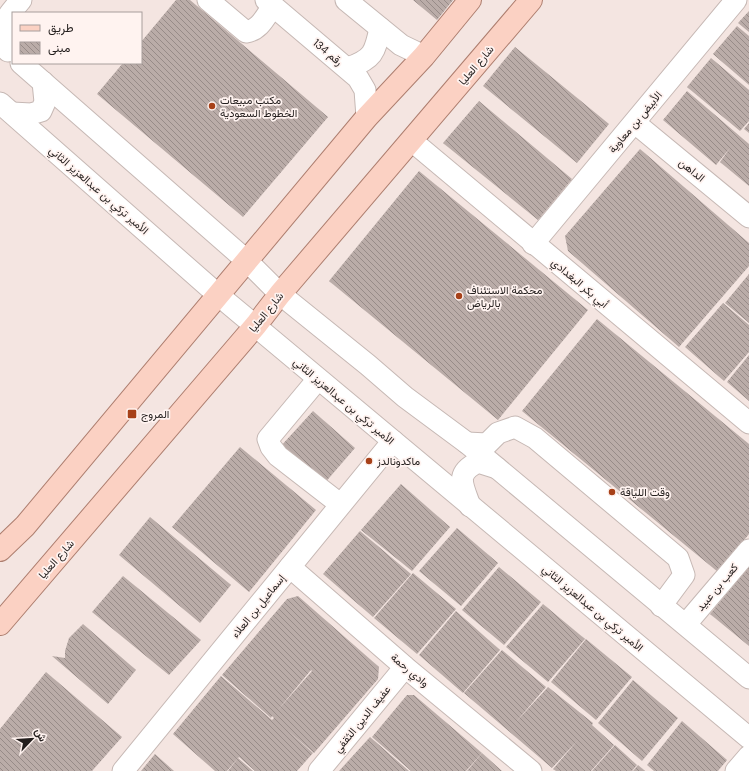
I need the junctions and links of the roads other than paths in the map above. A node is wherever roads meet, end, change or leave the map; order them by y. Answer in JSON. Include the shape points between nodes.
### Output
{"nodes":[{"id":1,"x":3,"y":0,"type":"edge"},
{"id":2,"x":21,"y":0,"type":"edge"},
{"id":3,"x":208,"y":0,"type":"edge"},
{"id":4,"x":346,"y":0,"type":"edge"},
{"id":5,"x":470,"y":0,"type":"edge"},
{"id":6,"x":531,"y":0,"type":"edge"},
{"id":7,"x":736,"y":0,"type":"edge"},
{"id":8,"x":270,"y":3,"type":"edge"},
{"id":9,"x":0,"y":4,"type":"edge"},
{"id":10,"x":380,"y":28,"type":"junction"},
{"id":11,"x":11,"y":53,"type":"edge"},
{"id":12,"x":424,"y":56,"type":"junction"},
{"id":13,"x":23,"y":64,"type":"edge"},
{"id":14,"x":348,"y":68,"type":"junction"},
{"id":15,"x":43,"y":82,"type":"junction"},
{"id":16,"x":6,"y":108,"type":"edge"},
{"id":17,"x":367,"y":117,"type":"junction"},
{"id":18,"x":635,"y":123,"type":"junction"},
{"id":19,"x":412,"y":141,"type":"junction"},
{"id":20,"x":748,"y":213,"type":"edge"},
{"id":21,"x":533,"y":244,"type":"junction"},
{"id":22,"x":247,"y":261,"type":"junction"},
{"id":23,"x":217,"y":294,"type":"junction"},
{"id":24,"x":280,"y":294,"type":"junction"},
{"id":25,"x":302,"y":312,"type":"junction"},
{"id":26,"x":256,"y":325,"type":"junction"},
{"id":27,"x":273,"y":341,"type":"junction"},
{"id":28,"x":318,"y":379,"type":"junction"},
{"id":29,"x":749,"y":423,"type":"edge"},
{"id":30,"x":393,"y":441,"type":"junction"},
{"id":31,"x":467,"y":443,"type":"junction"},
{"id":32,"x":497,"y":468,"type":"junction"},
{"id":33,"x":340,"y":504,"type":"junction"},
{"id":34,"x":470,"y":506,"type":"junction"},
{"id":35,"x":0,"y":550,"type":"edge"},
{"id":36,"x":749,"y":550,"type":"edge"},
{"id":37,"x":290,"y":567,"type":"junction"},
{"id":38,"x":661,"y":606,"type":"junction"},
{"id":39,"x":0,"y":624,"type":"edge"},
{"id":40,"x":686,"y":624,"type":"junction"},
{"id":41,"x":405,"y":666,"type":"junction"},
{"id":42,"x":749,"y":678,"type":"edge"},
{"id":43,"x":749,"y":738,"type":"edge"},
{"id":44,"x":749,"y":756,"type":"edge"},
{"id":45,"x":123,"y":771,"type":"edge"},
{"id":46,"x":319,"y":771,"type":"edge"},
{"id":47,"x":531,"y":771,"type":"edge"},
{"id":48,"x":736,"y":771,"type":"edge"}],
"edges":[{"from":1,"to":9,"type":"street"},
{"from":2,"to":11,"type":"street","via":[[6,18],[3,29],[4,39]]},
{"from":3,"to":8,"type":"street","via":[[246,32],[258,28]]},
{"from":4,"to":10,"type":"street"},
{"from":5,"to":12,"type":"main road"},
{"from":6,"to":19,"type":"main road","name":"شارع العليا"},
{"from":7,"to":18,"type":"street","name":"الأبيض بن معاوية"},
{"from":8,"to":14,"type":"street","name":"رقم 134"},
{"from":10,"to":12,"type":"street","via":[[400,45]]},
{"from":10,"to":14,"type":"street","via":[[376,47],[370,58]]},
{"from":12,"to":17,"type":"main road"},
{"from":13,"to":15,"type":"street"},
{"from":14,"to":17,"type":"street","name":"رقم 134","via":[[365,90]]},
{"from":15,"to":16,"type":"street","via":[[45,102],[41,111],[32,114]]},
{"from":15,"to":22,"type":"street"},
{"from":16,"to":23,"type":"street","name":"الأمير تركي بن عبدالعزيز الثاني"},
{"from":17,"to":22,"type":"main road"},
{"from":18,"to":20,"type":"street","name":"الداهن"},
{"from":18,"to":21,"type":"street","name":"الأبيض بن معاوية"},
{"from":19,"to":21,"type":"street","name":"أبي بكر البغدادي"},
{"from":19,"to":24,"type":"main road","name":"شارع العليا"},
{"from":21,"to":29,"type":"street","name":"أبي بكر البغدادي"},
{"from":22,"to":23,"type":"main road"},
{"from":22,"to":24,"type":"street"},
{"from":23,"to":26,"type":"street","name":"الأمير تركي بن عبدالعزيز الثاني"},
{"from":23,"to":35,"type":"main road","via":[[24,526]]},
{"from":24,"to":25,"type":"street"},
{"from":24,"to":26,"type":"main road","name":"شارع العليا"},
{"from":25,"to":27,"type":"street","via":[[281,311],[270,320]]},
{"from":25,"to":31,"type":"street","via":[[405,397]]},
{"from":26,"to":27,"type":"street","name":"الأمير تركي بن عبدالعزيز الثاني"},
{"from":26,"to":39,"type":"main road","name":"شارع العليا"},
{"from":27,"to":28,"type":"street","name":"الأمير تركي بن عبدالعزيز الثاني"},
{"from":28,"to":30,"type":"street","name":"الأمير تركي بن عبدالعزيز الثاني"},
{"from":28,"to":33,"type":"street","via":[[268,439],[278,456]]},
{"from":30,"to":33,"type":"street","name":"إسماعيل بن العلاء"},
{"from":30,"to":34,"type":"street","name":"الأمير تركي بن عبدالعزيز الثاني"},
{"from":31,"to":32,"type":"street"},
{"from":31,"to":38,"type":"street","via":[[487,444],[498,433],[515,427],[535,438],[678,558],[684,575]]},
{"from":32,"to":34,"type":"street","via":[[478,462],[467,467],[462,475]]},
{"from":32,"to":38,"type":"street"},
{"from":33,"to":37,"type":"street","name":"إسماعيل بن العلاء"},
{"from":34,"to":43,"type":"street","name":"الأمير تركي بن عبدالعزيز الثاني"},
{"from":36,"to":40,"type":"street","name":"كعب بن عبيد"},
{"from":37,"to":41,"type":"street","name":"وادي رحمة"},
{"from":37,"to":45,"type":"street","name":"إسماعيل بن العلاء"},
{"from":38,"to":40,"type":"street"},
{"from":40,"to":42,"type":"street"},
{"from":41,"to":46,"type":"street","name":"عفيف الدين الثقفي"},
{"from":41,"to":47,"type":"street","name":"وادي رحمة"},
{"from":44,"to":48,"type":"street"}]}
